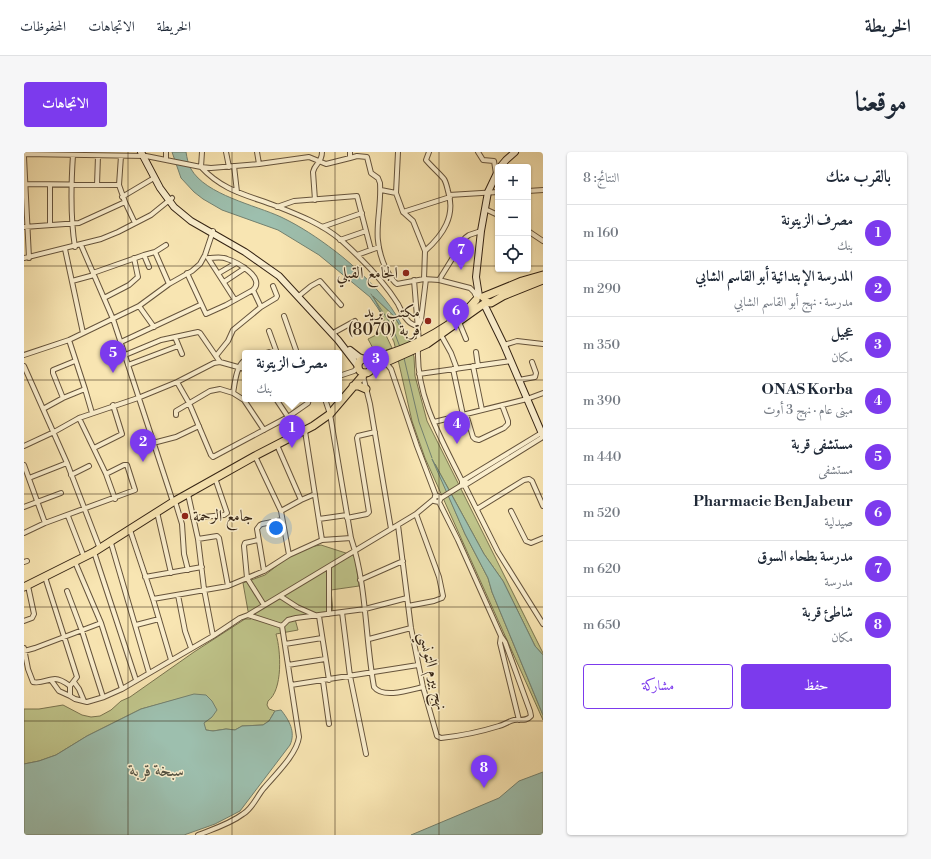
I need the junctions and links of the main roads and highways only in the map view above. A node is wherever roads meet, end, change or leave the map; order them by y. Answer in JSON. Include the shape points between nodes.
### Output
{"nodes":[{"id":1,"x":516,"y":152,"type":"edge"},
{"id":2,"x":143,"y":154,"type":"edge"},
{"id":3,"x":503,"y":164,"type":"edge"},
{"id":4,"x":495,"y":176,"type":"edge"},
{"id":5,"x":170,"y":199,"type":"junction"},
{"id":6,"x":212,"y":232,"type":"junction"},
{"id":7,"x":543,"y":274,"type":"edge"},
{"id":8,"x":543,"y":281,"type":"edge"},
{"id":9,"x":481,"y":299,"type":"junction"},
{"id":10,"x":416,"y":346,"type":"junction"},
{"id":11,"x":391,"y":359,"type":"junction"},
{"id":12,"x":366,"y":360,"type":"junction"},
{"id":13,"x":362,"y":370,"type":"junction"},
{"id":14,"x":355,"y":385,"type":"junction"},
{"id":15,"x":366,"y":389,"type":"road end"},
{"id":16,"x":342,"y":400,"type":"edge"},
{"id":17,"x":340,"y":402,"type":"edge"},
{"id":18,"x":543,"y":434,"type":"edge"},
{"id":19,"x":26,"y":586,"type":"edge"}],
"edges":[{"from":1,"to":3,"type":"main road"},
{"from":2,"to":5,"type":"main road"},
{"from":2,"to":5,"type":"main road","via":[[154,178]]},
{"from":4,"to":9,"type":"main road","via":[[488,192],[481,231],[476,277]]},
{"from":5,"to":6,"type":"main road"},
{"from":6,"to":12,"type":"main road","via":[[272,268],[350,350]]},
{"from":6,"to":13,"type":"main road","via":[[279,276]]},
{"from":7,"to":9,"type":"highway"},
{"from":8,"to":9,"type":"highway","via":[[491,303]]},
{"from":9,"to":10,"type":"highway"},
{"from":9,"to":10,"type":"highway","via":[[459,322],[441,335]]},
{"from":9,"to":18,"type":"main road","via":[[504,344]]},
{"from":10,"to":11,"type":"highway"},
{"from":11,"to":12,"type":"highway"},
{"from":11,"to":13,"type":"highway"},
{"from":12,"to":13,"type":"highway","via":[[361,361]]},
{"from":12,"to":13,"type":"highway","via":[[371,364]]},
{"from":13,"to":14,"type":"highway"},
{"from":14,"to":15,"type":"highway"},
{"from":14,"to":16,"type":"highway"},
{"from":17,"to":19,"type":"highway","via":[[330,414],[297,436],[174,501],[110,543]]}]}
